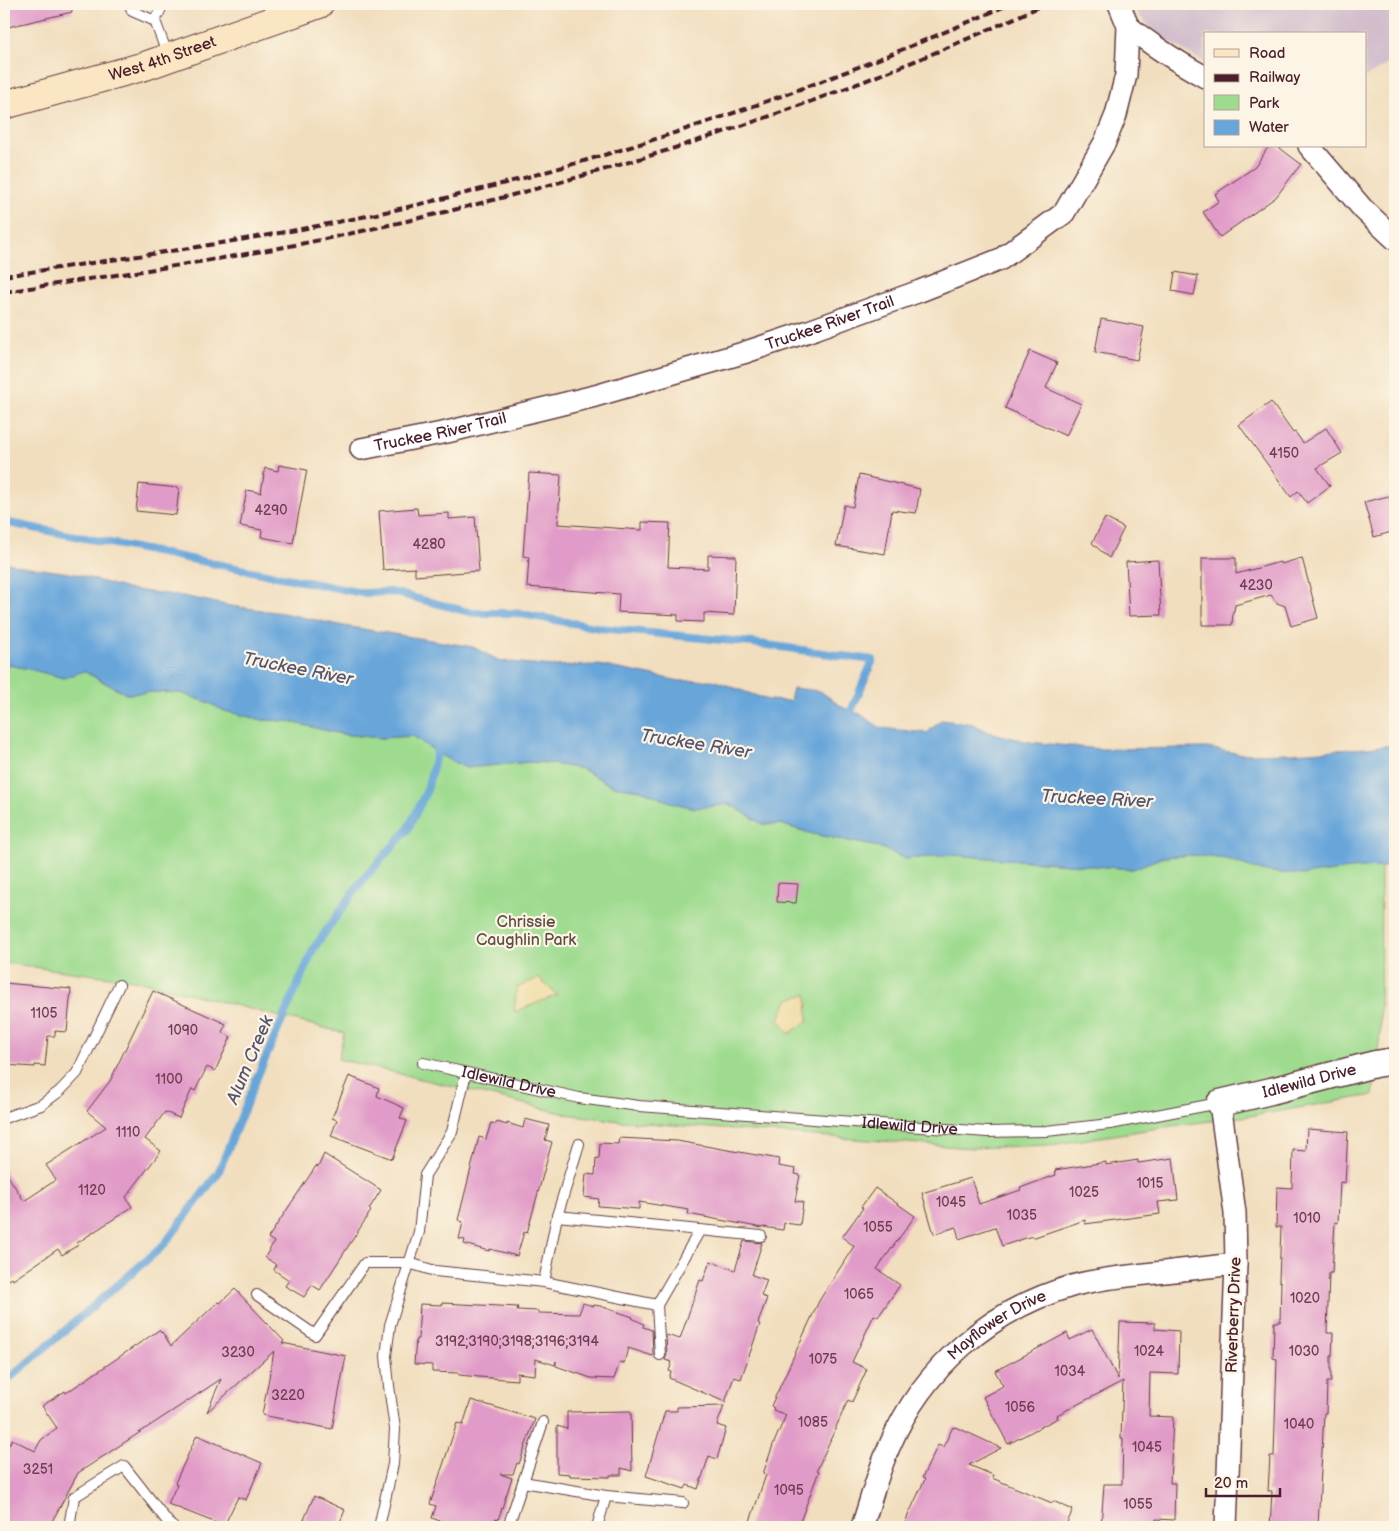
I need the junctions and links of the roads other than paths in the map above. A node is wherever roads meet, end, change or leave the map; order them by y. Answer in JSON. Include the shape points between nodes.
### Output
{"nodes":[{"id":1,"x":130,"y":4,"type":"edge"},
{"id":2,"x":163,"y":4,"type":"edge"},
{"id":3,"x":318,"y":4,"type":"edge"},
{"id":4,"x":1119,"y":4,"type":"edge"},
{"id":5,"x":155,"y":21,"type":"junction"},
{"id":6,"x":1128,"y":26,"type":"junction"},
{"id":7,"x":168,"y":57,"type":"junction"},
{"id":8,"x":1204,"y":76,"type":"edge"},
{"id":9,"x":4,"y":105,"type":"edge"},
{"id":10,"x":1311,"y":148,"type":"edge"},
{"id":11,"x":1395,"y":239,"type":"edge"},
{"id":12,"x":361,"y":449,"type":"dead end"},
{"id":13,"x":119,"y":985,"type":"dead end"},
{"id":14,"x":1395,"y":1061,"type":"edge"},
{"id":15,"x":422,"y":1063,"type":"dead end"},
{"id":16,"x":466,"y":1073,"type":"junction"},
{"id":17,"x":1220,"y":1103,"type":"junction"},
{"id":18,"x":4,"y":1118,"type":"edge"},
{"id":19,"x":579,"y":1144,"type":"dead end"},
{"id":20,"x":557,"y":1216,"type":"junction"},
{"id":21,"x":700,"y":1230,"type":"junction"},
{"id":22,"x":761,"y":1236,"type":"dead end"},
{"id":23,"x":409,"y":1263,"type":"junction"},
{"id":24,"x":1236,"y":1264,"type":"junction"},
{"id":25,"x":544,"y":1282,"type":"junction"},
{"id":26,"x":257,"y":1295,"type":"dead end"},
{"id":27,"x":657,"y":1305,"type":"junction"},
{"id":28,"x":660,"y":1355,"type":"dead end"},
{"id":29,"x":543,"y":1422,"type":"dead end"},
{"id":30,"x":523,"y":1482,"type":"junction"},
{"id":31,"x":606,"y":1496,"type":"junction"},
{"id":32,"x":683,"y":1503,"type":"dead end"},
{"id":33,"x":69,"y":1527,"type":"edge"},
{"id":34,"x":171,"y":1527,"type":"edge"},
{"id":35,"x":379,"y":1527,"type":"edge"},
{"id":36,"x":508,"y":1527,"type":"edge"},
{"id":37,"x":596,"y":1527,"type":"edge"},
{"id":38,"x":862,"y":1527,"type":"edge"},
{"id":39,"x":1226,"y":1527,"type":"edge"}],
"edges":[{"from":1,"to":5,"type":"lane","via":[[132,11]]},
{"from":2,"to":5,"type":"lane"},
{"from":3,"to":7,"type":"main road","name":"West 4th Street"},
{"from":4,"to":6,"type":"street","name":"Truckee River Trail"},
{"from":5,"to":7,"type":"lane"},
{"from":6,"to":8,"type":"street","via":[[1166,55]]},
{"from":6,"to":12,"type":"street","name":"Truckee River Trail","via":[[1126,75],[1105,142],[1064,213],[1001,259],[809,332],[743,353],[595,396]]},
{"from":7,"to":9,"type":"main road","name":"West 4th Street"},
{"from":10,"to":11,"type":"street","via":[[1363,209]]},
{"from":13,"to":18,"type":"lane","via":[[77,1073],[60,1091],[41,1104]]},
{"from":14,"to":17,"type":"street","name":"Idlewild Drive"},
{"from":15,"to":16,"type":"lane","name":"Idlewild Drive"},
{"from":16,"to":17,"type":"lane","name":"Idlewild Drive","via":[[579,1098],[639,1106],[987,1132],[1046,1131],[1110,1124]]},
{"from":16,"to":23,"type":"lane","via":[[452,1132],[425,1175],[418,1232]]},
{"from":17,"to":24,"type":"street","name":"Riverberry Drive","via":[[1236,1212]]},
{"from":19,"to":20,"type":"lane"},
{"from":20,"to":21,"type":"lane"},
{"from":20,"to":25,"type":"lane"},
{"from":21,"to":22,"type":"lane"},
{"from":21,"to":27,"type":"lane"},
{"from":23,"to":25,"type":"lane","via":[[435,1272]]},
{"from":23,"to":26,"type":"lane","via":[[366,1263],[315,1335]]},
{"from":23,"to":35,"type":"lane","via":[[390,1325],[386,1356],[395,1429],[393,1464]]},
{"from":24,"to":38,"type":"street","name":"Mayflower Drive","via":[[1114,1277],[1072,1286],[1030,1301],[994,1321],[944,1363],[909,1408],[890,1445]]},
{"from":24,"to":39,"type":"street","name":"Riverberry Drive"},
{"from":25,"to":27,"type":"lane"},
{"from":27,"to":28,"type":"lane"},
{"from":29,"to":30,"type":"lane"},
{"from":30,"to":31,"type":"lane"},
{"from":30,"to":36,"type":"lane"},
{"from":31,"to":32,"type":"lane"},
{"from":31,"to":37,"type":"lane"},
{"from":33,"to":34,"type":"lane","via":[[74,1497],[124,1466]]}]}
